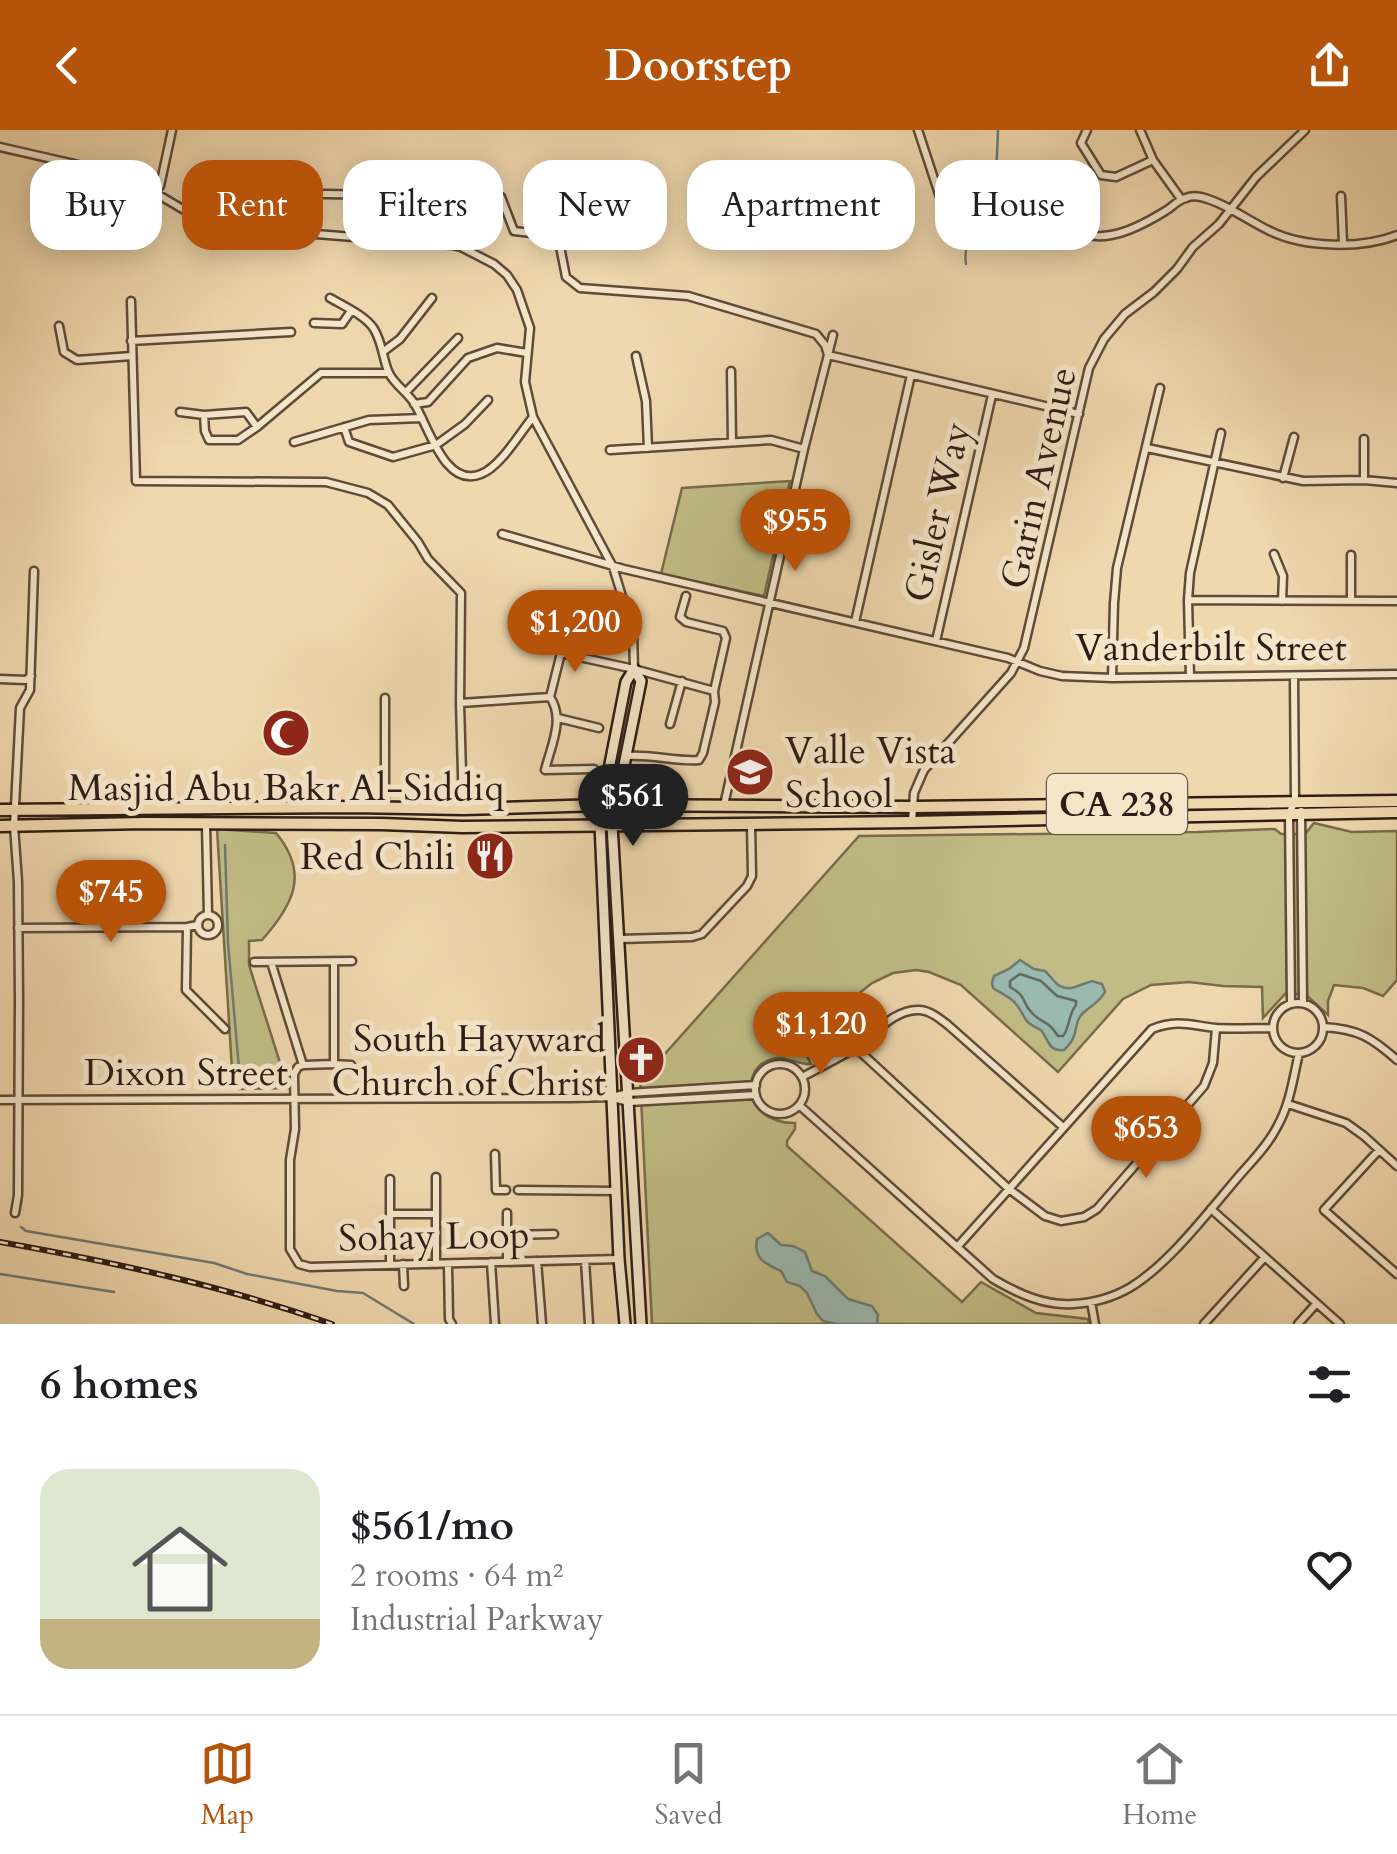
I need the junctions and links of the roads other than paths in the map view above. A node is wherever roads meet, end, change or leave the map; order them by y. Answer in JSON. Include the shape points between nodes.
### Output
{"nodes":[{"id":1,"x":172,"y":130,"type":"edge"},
{"id":2,"x":918,"y":130,"type":"edge"},
{"id":3,"x":1087,"y":130,"type":"edge"},
{"id":4,"x":1140,"y":130,"type":"edge"},
{"id":5,"x":1305,"y":130,"type":"edge"},
{"id":6,"x":0,"y":147,"type":"edge"},
{"id":7,"x":57,"y":160,"type":"edge"},
{"id":8,"x":1153,"y":160,"type":"junction"},
{"id":9,"x":162,"y":177,"type":"edge"},
{"id":10,"x":323,"y":194,"type":"edge"},
{"id":11,"x":1342,"y":196,"type":"dead end"},
{"id":12,"x":162,"y":197,"type":"edge"},
{"id":13,"x":1181,"y":198,"type":"junction"},
{"id":14,"x":1230,"y":210,"type":"junction"},
{"id":15,"x":1397,"y":234,"type":"edge"},
{"id":16,"x":1342,"y":243,"type":"junction"},
{"id":17,"x":330,"y":298,"type":"dead end"},
{"id":18,"x":432,"y":298,"type":"dead end"},
{"id":19,"x":131,"y":302,"type":"dead end"},
{"id":20,"x":351,"y":311,"type":"junction"},
{"id":21,"x":314,"y":322,"type":"dead end"},
{"id":22,"x":59,"y":326,"type":"dead end"},
{"id":23,"x":291,"y":332,"type":"dead end"},
{"id":24,"x":833,"y":335,"type":"dead end"},
{"id":25,"x":458,"y":338,"type":"dead end"},
{"id":26,"x":131,"y":341,"type":"junction"},
{"id":27,"x":384,"y":350,"type":"junction"},
{"id":28,"x":527,"y":353,"type":"junction"},
{"id":29,"x":132,"y":356,"type":"junction"},
{"id":30,"x":636,"y":356,"type":"dead end"},
{"id":31,"x":828,"y":356,"type":"junction"},
{"id":32,"x":731,"y":371,"type":"dead end"},
{"id":33,"x":388,"y":373,"type":"junction"},
{"id":34,"x":911,"y":375,"type":"junction"},
{"id":35,"x":1160,"y":388,"type":"dead end"},
{"id":36,"x":406,"y":392,"type":"junction"},
{"id":37,"x":992,"y":395,"type":"junction"},
{"id":38,"x":488,"y":400,"type":"dead end"},
{"id":39,"x":414,"y":404,"type":"junction"},
{"id":40,"x":180,"y":412,"type":"dead end"},
{"id":41,"x":1080,"y":414,"type":"junction"},
{"id":42,"x":204,"y":415,"type":"junction"},
{"id":43,"x":533,"y":417,"type":"junction"},
{"id":44,"x":422,"y":418,"type":"junction"},
{"id":45,"x":257,"y":427,"type":"junction"},
{"id":46,"x":344,"y":427,"type":"junction"},
{"id":47,"x":1221,"y":432,"type":"dead end"},
{"id":48,"x":1294,"y":437,"type":"dead end"},
{"id":49,"x":1364,"y":439,"type":"dead end"},
{"id":50,"x":732,"y":441,"type":"junction"},
{"id":51,"x":294,"y":442,"type":"dead end"},
{"id":52,"x":436,"y":445,"type":"junction"},
{"id":53,"x":648,"y":448,"type":"junction"},
{"id":54,"x":1146,"y":448,"type":"junction"},
{"id":55,"x":804,"y":449,"type":"junction"},
{"id":56,"x":610,"y":450,"type":"dead end"},
{"id":57,"x":1214,"y":461,"type":"junction"},
{"id":58,"x":1283,"y":478,"type":"junction"},
{"id":59,"x":1364,"y":480,"type":"junction"},
{"id":60,"x":1397,"y":483,"type":"edge"},
{"id":61,"x":502,"y":534,"type":"dead end"},
{"id":62,"x":1274,"y":554,"type":"dead end"},
{"id":63,"x":1351,"y":555,"type":"dead end"},
{"id":64,"x":613,"y":566,"type":"junction"},
{"id":65,"x":34,"y":571,"type":"dead end"},
{"id":66,"x":686,"y":596,"type":"dead end"},
{"id":67,"x":1188,"y":600,"type":"junction"},
{"id":68,"x":1351,"y":600,"type":"junction"},
{"id":69,"x":1282,"y":601,"type":"junction"},
{"id":70,"x":1397,"y":601,"type":"edge"},
{"id":71,"x":770,"y":603,"type":"junction"},
{"id":72,"x":855,"y":622,"type":"junction"},
{"id":73,"x":528,"y":636,"type":"dead end"},
{"id":74,"x":936,"y":641,"type":"junction"},
{"id":75,"x":562,"y":653,"type":"junction"},
{"id":76,"x":1017,"y":662,"type":"junction"},
{"id":77,"x":634,"y":669,"type":"junction"},
{"id":78,"x":1397,"y":674,"type":"edge"},
{"id":79,"x":31,"y":676,"type":"junction"},
{"id":80,"x":1190,"y":676,"type":"junction"},
{"id":81,"x":1294,"y":677,"type":"junction"},
{"id":82,"x":1112,"y":678,"type":"junction"},
{"id":83,"x":0,"y":679,"type":"edge"},
{"id":84,"x":682,"y":681,"type":"junction"},
{"id":85,"x":714,"y":691,"type":"junction"},
{"id":86,"x":550,"y":697,"type":"junction"},
{"id":87,"x":385,"y":698,"type":"dead end"},
{"id":88,"x":460,"y":703,"type":"junction"},
{"id":89,"x":558,"y":718,"type":"junction"},
{"id":90,"x":670,"y":724,"type":"dead end"},
{"id":91,"x":598,"y":728,"type":"dead end"},
{"id":92,"x":627,"y":756,"type":"junction"},
{"id":93,"x":594,"y":768,"type":"dead end"},
{"id":94,"x":1294,"y":801,"type":"junction"},
{"id":95,"x":1397,"y":801,"type":"edge"},
{"id":96,"x":602,"y":805,"type":"junction"},
{"id":97,"x":615,"y":805,"type":"junction"},
{"id":98,"x":724,"y":806,"type":"junction"},
{"id":99,"x":384,"y":807,"type":"junction"},
{"id":100,"x":912,"y":807,"type":"junction"},
{"id":101,"x":463,"y":809,"type":"junction"},
{"id":102,"x":0,"y":810,"type":"edge"},
{"id":103,"x":14,"y":810,"type":"junction"},
{"id":104,"x":1397,"y":812,"type":"edge"},
{"id":105,"x":1302,"y":813,"type":"junction"},
{"id":106,"x":1288,"y":814,"type":"junction"},
{"id":107,"x":912,"y":822,"type":"junction"},
{"id":108,"x":206,"y":824,"type":"junction"},
{"id":109,"x":606,"y":824,"type":"junction"},
{"id":110,"x":751,"y":824,"type":"junction"},
{"id":111,"x":0,"y":826,"type":"edge"},
{"id":112,"x":14,"y":826,"type":"junction"},
{"id":113,"x":208,"y":915,"type":"junction"},
{"id":114,"x":198,"y":925,"type":"junction"},
{"id":115,"x":187,"y":927,"type":"junction"},
{"id":116,"x":18,"y":928,"type":"junction"},
{"id":117,"x":619,"y":939,"type":"junction"},
{"id":118,"x":352,"y":961,"type":"dead end"},
{"id":119,"x":254,"y":962,"type":"dead end"},
{"id":120,"x":271,"y":962,"type":"junction"},
{"id":121,"x":334,"y":962,"type":"junction"},
{"id":122,"x":1303,"y":1003,"type":"junction"},
{"id":123,"x":1292,"y":1004,"type":"junction"},
{"id":124,"x":1323,"y":1027,"type":"junction"},
{"id":125,"x":1216,"y":1028,"type":"junction"},
{"id":126,"x":1272,"y":1028,"type":"junction"},
{"id":127,"x":226,"y":1030,"type":"dead end"},
{"id":128,"x":856,"y":1048,"type":"junction"},
{"id":129,"x":1299,"y":1053,"type":"junction"},
{"id":130,"x":1397,"y":1060,"type":"edge"},
{"id":131,"x":334,"y":1064,"type":"junction"},
{"id":132,"x":303,"y":1065,"type":"junction"},
{"id":133,"x":351,"y":1065,"type":"dead end"},
{"id":134,"x":802,"y":1078,"type":"junction"},
{"id":135,"x":756,"y":1086,"type":"junction"},
{"id":136,"x":756,"y":1095,"type":"junction"},
{"id":137,"x":612,"y":1097,"type":"junction"},
{"id":138,"x":628,"y":1098,"type":"junction"},
{"id":139,"x":295,"y":1099,"type":"junction"},
{"id":140,"x":0,"y":1100,"type":"edge"},
{"id":141,"x":18,"y":1100,"type":"junction"},
{"id":142,"x":1288,"y":1104,"type":"junction"},
{"id":143,"x":799,"y":1105,"type":"junction"},
{"id":144,"x":1063,"y":1128,"type":"junction"},
{"id":145,"x":1379,"y":1150,"type":"junction"},
{"id":146,"x":495,"y":1154,"type":"dead end"},
{"id":147,"x":1397,"y":1166,"type":"edge"},
{"id":148,"x":390,"y":1178,"type":"dead end"},
{"id":149,"x":436,"y":1178,"type":"dead end"},
{"id":150,"x":1008,"y":1189,"type":"junction"},
{"id":151,"x":506,"y":1190,"type":"dead end"},
{"id":152,"x":518,"y":1190,"type":"dead end"},
{"id":153,"x":616,"y":1192,"type":"junction"},
{"id":154,"x":1211,"y":1209,"type":"junction"},
{"id":155,"x":15,"y":1213,"type":"dead end"},
{"id":156,"x":507,"y":1213,"type":"dead end"},
{"id":157,"x":390,"y":1214,"type":"junction"},
{"id":158,"x":436,"y":1214,"type":"junction"},
{"id":159,"x":507,"y":1234,"type":"junction"},
{"id":160,"x":554,"y":1234,"type":"dead end"},
{"id":161,"x":958,"y":1246,"type":"junction"},
{"id":162,"x":1264,"y":1258,"type":"junction"},
{"id":163,"x":620,"y":1259,"type":"junction"},
{"id":164,"x":585,"y":1260,"type":"junction"},
{"id":165,"x":537,"y":1261,"type":"junction"},
{"id":166,"x":492,"y":1262,"type":"junction"},
{"id":167,"x":507,"y":1262,"type":"junction"},
{"id":168,"x":390,"y":1264,"type":"junction"},
{"id":169,"x":403,"y":1264,"type":"junction"},
{"id":170,"x":436,"y":1264,"type":"junction"},
{"id":171,"x":448,"y":1265,"type":"junction"},
{"id":172,"x":1397,"y":1274,"type":"edge"},
{"id":173,"x":404,"y":1286,"type":"dead end"},
{"id":174,"x":1091,"y":1302,"type":"junction"},
{"id":175,"x":1316,"y":1304,"type":"junction"},
{"id":176,"x":452,"y":1324,"type":"edge"},
{"id":177,"x":496,"y":1324,"type":"edge"},
{"id":178,"x":542,"y":1324,"type":"edge"},
{"id":179,"x":589,"y":1324,"type":"edge"},
{"id":180,"x":625,"y":1324,"type":"edge"},
{"id":181,"x":641,"y":1324,"type":"edge"},
{"id":182,"x":1095,"y":1324,"type":"edge"},
{"id":183,"x":1204,"y":1324,"type":"edge"},
{"id":184,"x":1298,"y":1324,"type":"edge"},
{"id":185,"x":1340,"y":1324,"type":"edge"}],
"edges":[{"from":1,"to":9,"type":"street"},
{"from":2,"to":13,"type":"street","via":[[950,216],[1016,205],[1071,231],[1111,235]]},
{"from":3,"to":8,"type":"street","via":[[1081,144],[1101,174],[1116,177]]},
{"from":4,"to":8,"type":"street"},
{"from":5,"to":14,"type":"street","name":"Garin Avenue"},
{"from":6,"to":7,"type":"street"},
{"from":8,"to":13,"type":"street"},
{"from":10,"to":31,"type":"street","via":[[501,197],[514,231],[558,236],[566,277],[580,288],[688,296],[726,306],[816,334]]},
{"from":11,"to":16,"type":"street"},
{"from":12,"to":28,"type":"street","via":[[226,224],[461,247],[507,275],[530,328]]},
{"from":13,"to":14,"type":"street","via":[[1200,197]]},
{"from":14,"to":16,"type":"street","via":[[1282,236]]},
{"from":14,"to":41,"type":"street","name":"Garin Avenue","via":[[1104,339],[1089,368]]},
{"from":15,"to":16,"type":"street"},
{"from":17,"to":20,"type":"street"},
{"from":18,"to":27,"type":"street"},
{"from":19,"to":26,"type":"street"},
{"from":20,"to":21,"type":"street","via":[[342,324]]},
{"from":20,"to":27,"type":"street","via":[[372,326]]},
{"from":22,"to":29,"type":"street","via":[[64,352],[76,360]]},
{"from":23,"to":26,"type":"street"},
{"from":24,"to":31,"type":"street"},
{"from":25,"to":36,"type":"street"},
{"from":26,"to":29,"type":"street"},
{"from":27,"to":33,"type":"street"},
{"from":28,"to":39,"type":"street","via":[[497,348],[468,358],[428,402]]},
{"from":28,"to":43,"type":"street"},
{"from":29,"to":88,"type":"street","via":[[136,481],[326,482],[368,492],[388,506],[462,593]]},
{"from":30,"to":53,"type":"street"},
{"from":31,"to":34,"type":"street"},
{"from":31,"to":55,"type":"street"},
{"from":32,"to":50,"type":"street"},
{"from":33,"to":36,"type":"street"},
{"from":33,"to":45,"type":"street","via":[[321,373]]},
{"from":34,"to":37,"type":"street"},
{"from":34,"to":72,"type":"street"},
{"from":35,"to":54,"type":"street"},
{"from":36,"to":39,"type":"street"},
{"from":37,"to":41,"type":"street"},
{"from":37,"to":74,"type":"street","name":"Gisler Way"},
{"from":38,"to":52,"type":"street"},
{"from":39,"to":44,"type":"street"},
{"from":40,"to":42,"type":"street"},
{"from":41,"to":76,"type":"street","name":"Garin Avenue"},
{"from":42,"to":45,"type":"street","via":[[246,412]]},
{"from":42,"to":45,"type":"street","via":[[209,440],[238,440]]},
{"from":43,"to":52,"type":"street","via":[[483,474],[457,474]]},
{"from":43,"to":64,"type":"street"},
{"from":44,"to":46,"type":"street"},
{"from":44,"to":52,"type":"street"},
{"from":46,"to":51,"type":"street"},
{"from":46,"to":52,"type":"street","via":[[350,442],[394,457]]},
{"from":47,"to":57,"type":"street"},
{"from":48,"to":58,"type":"street"},
{"from":49,"to":59,"type":"street"},
{"from":50,"to":53,"type":"street"},
{"from":50,"to":55,"type":"street","via":[[771,440]]},
{"from":53,"to":56,"type":"street"},
{"from":54,"to":57,"type":"street"},
{"from":54,"to":82,"type":"street","via":[[1117,568]]},
{"from":55,"to":71,"type":"street"},
{"from":57,"to":58,"type":"street"},
{"from":57,"to":67,"type":"street"},
{"from":58,"to":59,"type":"street"},
{"from":59,"to":60,"type":"street"},
{"from":61,"to":64,"type":"street","name":"Vanderbilt Street"},
{"from":62,"to":69,"type":"street","via":[[1283,576]]},
{"from":63,"to":68,"type":"street"},
{"from":64,"to":71,"type":"street","name":"Vanderbilt Street"},
{"from":64,"to":77,"type":"street","via":[[633,632]]},
{"from":65,"to":79,"type":"street"},
{"from":66,"to":85,"type":"street","via":[[680,617],[723,631],[726,638]]},
{"from":67,"to":69,"type":"street"},
{"from":67,"to":80,"type":"street"},
{"from":68,"to":69,"type":"street"},
{"from":68,"to":70,"type":"street"},
{"from":71,"to":72,"type":"street","name":"Vanderbilt Street"},
{"from":71,"to":98,"type":"street"},
{"from":72,"to":74,"type":"street","name":"Vanderbilt Street"},
{"from":73,"to":75,"type":"street","via":[[560,643]]},
{"from":74,"to":76,"type":"street","name":"Vanderbilt Street"},
{"from":75,"to":77,"type":"street"},
{"from":75,"to":86,"type":"street"},
{"from":76,"to":82,"type":"street","name":"Vanderbilt Street","via":[[1062,676]]},
{"from":76,"to":100,"type":"street","name":"Garin Avenue","via":[[924,770]]},
{"from":77,"to":84,"type":"street"},
{"from":77,"to":92,"type":"main road","via":[[641,680]]},
{"from":77,"to":96,"type":"main road"},
{"from":78,"to":81,"type":"street","name":"Vanderbilt Street"},
{"from":79,"to":83,"type":"street"},
{"from":79,"to":103,"type":"street","via":[[20,708]]},
{"from":80,"to":81,"type":"street","name":"Vanderbilt Street"},
{"from":80,"to":82,"type":"street","name":"Vanderbilt Street"},
{"from":81,"to":94,"type":"street"},
{"from":84,"to":85,"type":"street"},
{"from":84,"to":90,"type":"street"},
{"from":85,"to":92,"type":"street","via":[[700,760]]},
{"from":86,"to":88,"type":"street"},
{"from":86,"to":89,"type":"street"},
{"from":87,"to":99,"type":"street"},
{"from":88,"to":101,"type":"street"},
{"from":89,"to":91,"type":"street"},
{"from":89,"to":93,"type":"street","via":[[545,770]]},
{"from":92,"to":97,"type":"main road"},
{"from":94,"to":95,"type":"main road","number":"CA 238"},
{"from":94,"to":100,"type":"main road","number":"CA 238"},
{"from":94,"to":105,"type":"street"},
{"from":94,"to":106,"type":"street"},
{"from":96,"to":97,"type":"main road","number":"CA 238"},
{"from":96,"to":101,"type":"main road"},
{"from":96,"to":109,"type":"main road"},
{"from":97,"to":98,"type":"main road","number":"CA 238"},
{"from":97,"to":109,"type":"main road"},
{"from":98,"to":100,"type":"main road","number":"CA 238"},
{"from":99,"to":101,"type":"main road"},
{"from":99,"to":103,"type":"main road"},
{"from":100,"to":107,"type":"street","name":"Garin Avenue"},
{"from":102,"to":103,"type":"main road"},
{"from":103,"to":112,"type":"street"},
{"from":104,"to":105,"type":"main road","number":"CA 238"},
{"from":105,"to":106,"type":"main road","number":"CA 238"},
{"from":105,"to":122,"type":"street"},
{"from":106,"to":107,"type":"main road","number":"CA 238"},
{"from":106,"to":123,"type":"street"},
{"from":107,"to":110,"type":"main road","number":"CA 238"},
{"from":108,"to":109,"type":"main road"},
{"from":108,"to":112,"type":"main road"},
{"from":108,"to":113,"type":"street"},
{"from":109,"to":110,"type":"main road","number":"CA 238"},
{"from":109,"to":117,"type":"main road"},
{"from":109,"to":137,"type":"main road"},
{"from":110,"to":117,"type":"street","via":[[752,876],[702,934]]},
{"from":111,"to":112,"type":"main road"},
{"from":112,"to":116,"type":"street"},
{"from":113,"to":114,"type":"street"},
{"from":113,"to":114,"type":"street","via":[[217,922],[215,932],[204,934]]},
{"from":114,"to":115,"type":"street"},
{"from":115,"to":116,"type":"street"},
{"from":115,"to":127,"type":"street","via":[[186,990]]},
{"from":116,"to":141,"type":"street"},
{"from":117,"to":138,"type":"main road"},
{"from":118,"to":121,"type":"street"},
{"from":119,"to":120,"type":"street"},
{"from":120,"to":121,"type":"street"},
{"from":120,"to":132,"type":"street"},
{"from":121,"to":131,"type":"street"},
{"from":122,"to":123,"type":"street"},
{"from":122,"to":124,"type":"street"},
{"from":123,"to":126,"type":"street","via":[[1282,1008]]},
{"from":124,"to":129,"type":"street","via":[[1316,1045]]},
{"from":124,"to":130,"type":"street","via":[[1361,1032]]},
{"from":125,"to":126,"type":"street"},
{"from":125,"to":144,"type":"street","via":[[1180,1022],[1152,1030]]},
{"from":125,"to":150,"type":"street","via":[[1214,1063],[1204,1086],[1098,1210],[1060,1220]]},
{"from":126,"to":129,"type":"street","via":[[1280,1046]]},
{"from":128,"to":134,"type":"street"},
{"from":128,"to":144,"type":"street","via":[[907,1011],[932,1014]]},
{"from":128,"to":150,"type":"street"},
{"from":129,"to":142,"type":"street"},
{"from":131,"to":132,"type":"street"},
{"from":131,"to":133,"type":"street"},
{"from":132,"to":139,"type":"street","via":[[294,1074]]},
{"from":134,"to":135,"type":"street","via":[[774,1065]]},
{"from":134,"to":143,"type":"street"},
{"from":135,"to":136,"type":"street"},
{"from":135,"to":138,"type":"street"},
{"from":136,"to":138,"type":"street"},
{"from":136,"to":143,"type":"street","via":[[775,1113]]},
{"from":137,"to":138,"type":"street","name":"Dixon Street"},
{"from":137,"to":139,"type":"street","name":"Dixon Street"},
{"from":137,"to":153,"type":"main road"},
{"from":138,"to":181,"type":"main road"},
{"from":139,"to":141,"type":"street","name":"Dixon Street"},
{"from":139,"to":168,"type":"street","name":"Sohay Loop","via":[[292,1254],[307,1267]]},
{"from":140,"to":141,"type":"street","name":"Dixon Street"},
{"from":141,"to":155,"type":"street"},
{"from":142,"to":145,"type":"street","via":[[1346,1123]]},
{"from":142,"to":154,"type":"street","via":[[1275,1131]]},
{"from":143,"to":161,"type":"street"},
{"from":144,"to":150,"type":"street"},
{"from":145,"to":147,"type":"street"},
{"from":145,"to":172,"type":"street","via":[[1324,1210]]},
{"from":146,"to":151,"type":"street","via":[[496,1190]]},
{"from":148,"to":157,"type":"street"},
{"from":149,"to":158,"type":"street"},
{"from":150,"to":161,"type":"street"},
{"from":152,"to":153,"type":"street"},
{"from":153,"to":163,"type":"main road"},
{"from":154,"to":162,"type":"street"},
{"from":154,"to":174,"type":"street","via":[[1145,1278]]},
{"from":156,"to":159,"type":"street"},
{"from":157,"to":158,"type":"street"},
{"from":157,"to":168,"type":"street"},
{"from":158,"to":170,"type":"street"},
{"from":159,"to":160,"type":"street"},
{"from":159,"to":167,"type":"street"},
{"from":161,"to":174,"type":"street","via":[[992,1279],[1025,1296]]},
{"from":162,"to":175,"type":"street"},
{"from":162,"to":183,"type":"street"},
{"from":163,"to":164,"type":"street","name":"Sohay Loop"},
{"from":163,"to":180,"type":"main road"},
{"from":164,"to":165,"type":"street","name":"Sohay Loop"},
{"from":164,"to":179,"type":"street"},
{"from":165,"to":167,"type":"street","name":"Sohay Loop"},
{"from":165,"to":178,"type":"street"},
{"from":166,"to":167,"type":"street","name":"Sohay Loop"},
{"from":166,"to":171,"type":"street","name":"Sohay Loop"},
{"from":166,"to":177,"type":"street"},
{"from":168,"to":169,"type":"street","name":"Sohay Loop"},
{"from":169,"to":170,"type":"street","name":"Sohay Loop"},
{"from":169,"to":173,"type":"street"},
{"from":170,"to":171,"type":"street","name":"Sohay Loop"},
{"from":171,"to":176,"type":"street"},
{"from":174,"to":182,"type":"street"},
{"from":175,"to":184,"type":"street"},
{"from":175,"to":185,"type":"street"}]}
